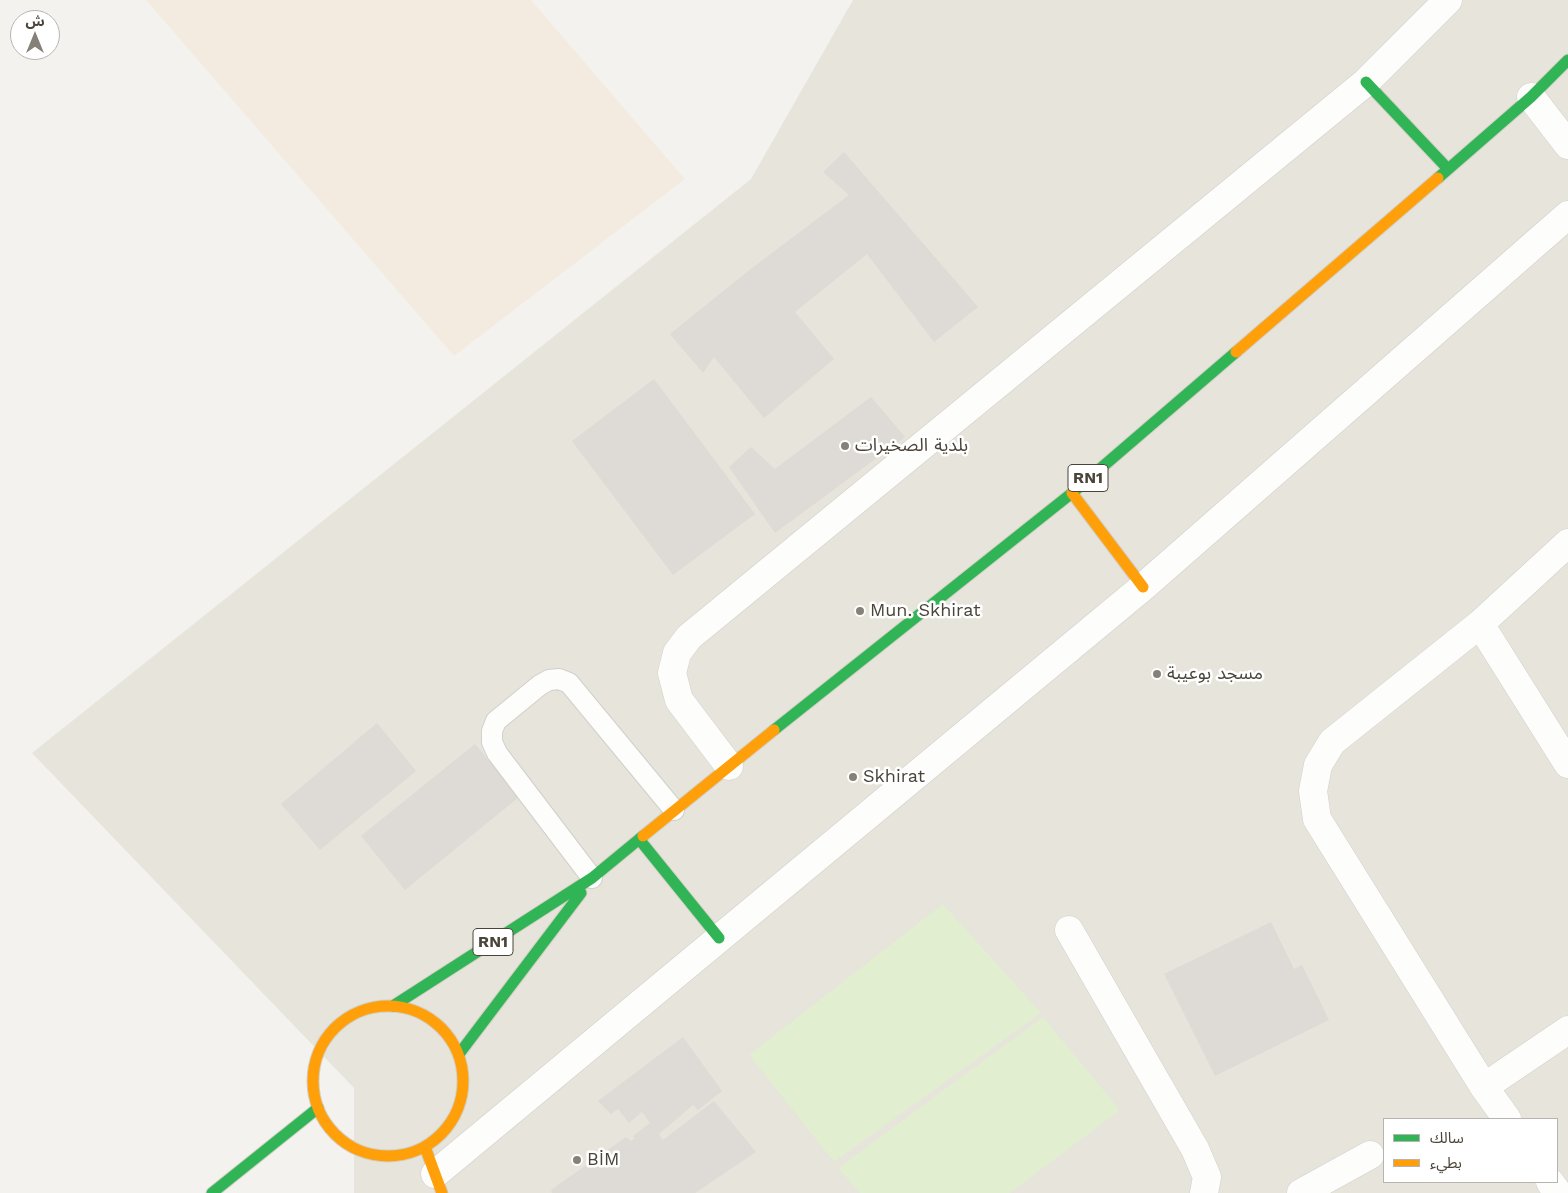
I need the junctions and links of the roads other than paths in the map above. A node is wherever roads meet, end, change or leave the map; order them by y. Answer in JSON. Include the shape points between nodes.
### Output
{"nodes":[{"id":1,"x":1448,"y":0,"type":"edge"},
{"id":2,"x":1568,"y":60,"type":"edge"},
{"id":3,"x":1366,"y":82,"type":"junction"},
{"id":4,"x":1531,"y":97,"type":"junction"},
{"id":5,"x":1568,"y":145,"type":"edge"},
{"id":6,"x":1448,"y":169,"type":"junction"},
{"id":7,"x":1568,"y":215,"type":"edge"},
{"id":8,"x":1072,"y":492,"type":"junction"},
{"id":9,"x":1568,"y":543,"type":"edge"},
{"id":10,"x":1143,"y":587,"type":"junction"},
{"id":11,"x":1480,"y":624,"type":"junction"},
{"id":12,"x":1568,"y":764,"type":"edge"},
{"id":13,"x":729,"y":766,"type":"junction"},
{"id":14,"x":674,"y":810,"type":"junction"},
{"id":15,"x":639,"y":839,"type":"junction"},
{"id":16,"x":592,"y":878,"type":"junction"},
{"id":17,"x":1069,"y":930,"type":"dead end"},
{"id":18,"x":719,"y":938,"type":"junction"},
{"id":19,"x":393,"y":1006,"type":"junction"},
{"id":20,"x":1568,"y":1030,"type":"edge"},
{"id":21,"x":459,"y":1054,"type":"junction"},
{"id":22,"x":1484,"y":1087,"type":"junction"},
{"id":23,"x":318,"y":1108,"type":"junction"},
{"id":24,"x":1506,"y":1118,"type":"edge"},
{"id":25,"x":425,"y":1147,"type":"junction"},
{"id":26,"x":1370,"y":1155,"type":"dead end"},
{"id":27,"x":438,"y":1184,"type":"edge"},
{"id":28,"x":212,"y":1193,"type":"edge"},
{"id":29,"x":1204,"y":1193,"type":"edge"},
{"id":30,"x":1301,"y":1193,"type":"edge"}],
"edges":[{"from":1,"to":3,"type":"street"},
{"from":2,"to":4,"type":"main road","number":"RN1"},
{"from":3,"to":6,"type":"main road"},
{"from":3,"to":13,"type":"street","via":[[689,637],[677,653],[672,674],[678,700]]},
{"from":4,"to":5,"type":"street"},
{"from":4,"to":6,"type":"main road","number":"RN1"},
{"from":6,"to":8,"type":"main road","number":"RN1"},
{"from":7,"to":10,"type":"street"},
{"from":8,"to":10,"type":"main road"},
{"from":8,"to":13,"type":"main road","number":"RN1"},
{"from":9,"to":11,"type":"street"},
{"from":10,"to":18,"type":"street"},
{"from":11,"to":12,"type":"street"},
{"from":11,"to":22,"type":"street","via":[[1332,742],[1318,765],[1312,791],[1317,819]]},
{"from":13,"to":14,"type":"main road","number":"RN1"},
{"from":14,"to":15,"type":"main road","number":"RN1"},
{"from":14,"to":16,"type":"lane","via":[[569,682],[559,679],[544,682],[496,721],[492,742],[497,752]]},
{"from":15,"to":16,"type":"main road","number":"RN1"},
{"from":15,"to":18,"type":"main road"},
{"from":16,"to":19,"type":"main road","number":"RN1"},
{"from":16,"to":21,"type":"main road","number":"RN1"},
{"from":17,"to":29,"type":"street","via":[[1195,1149],[1207,1178]]},
{"from":18,"to":27,"type":"street"},
{"from":19,"to":21,"type":"main road","number":"RN1","via":[[414,1010],[433,1021],[448,1035]]},
{"from":19,"to":23,"type":"main road","number":"RN1","via":[[365,1010],[334,1028],[322,1046],[315,1066],[313,1087]]},
{"from":20,"to":22,"type":"street"},
{"from":21,"to":25,"type":"main road","number":"RN1","via":[[464,1075],[462,1096],[455,1116],[442,1134]]},
{"from":22,"to":24,"type":"street"},
{"from":23,"to":25,"type":"main road","number":"RN1","via":[[339,1137],[363,1152],[405,1155]]},
{"from":23,"to":28,"type":"main road"},
{"from":25,"to":27,"type":"main road"},
{"from":26,"to":30,"type":"street"}]}
